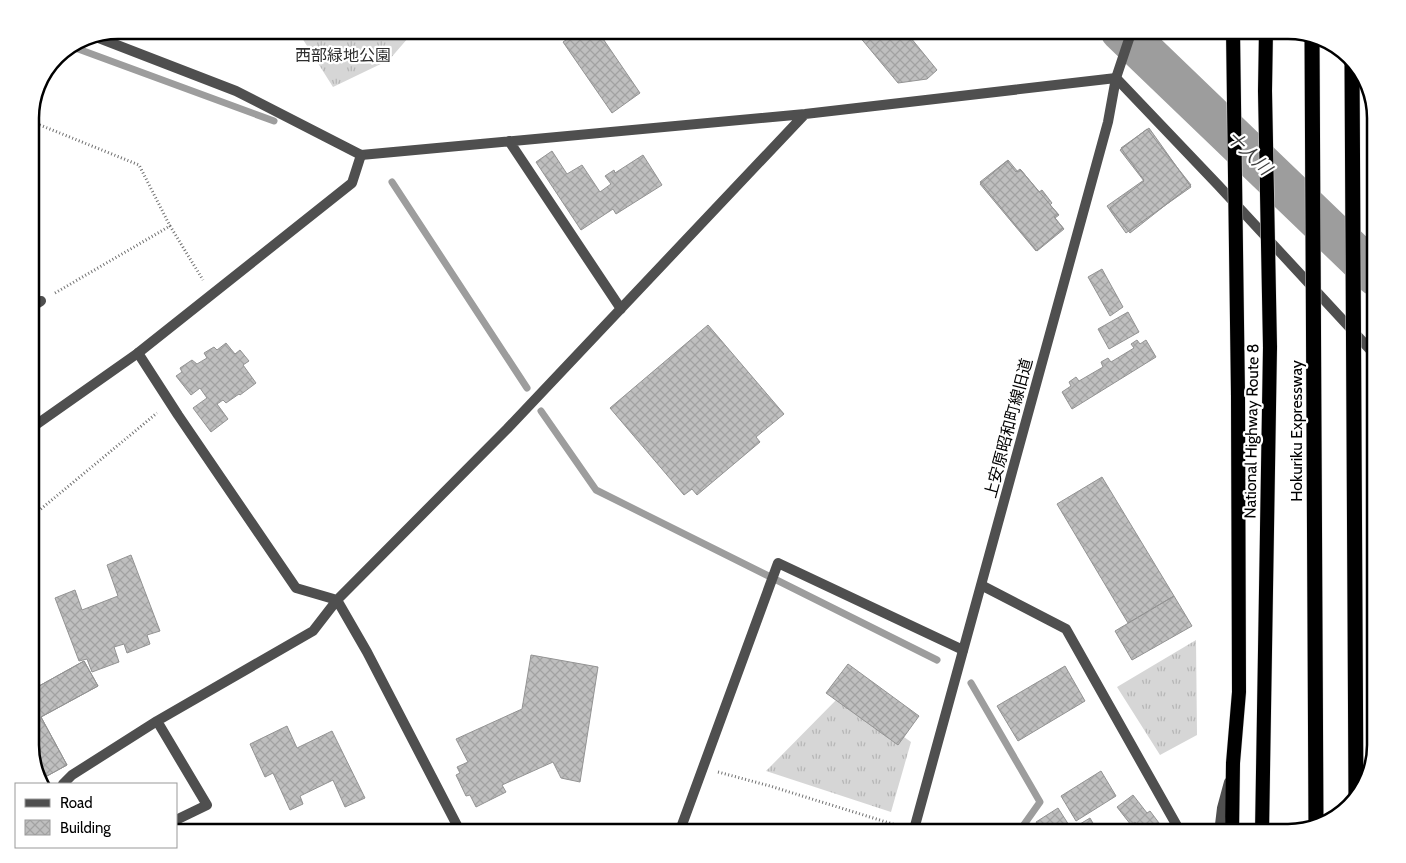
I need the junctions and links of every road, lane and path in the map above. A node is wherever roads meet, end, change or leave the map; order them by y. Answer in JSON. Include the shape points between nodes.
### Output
{"nodes":[{"id":1,"x":1129,"y":39,"type":"edge"},
{"id":2,"x":1233,"y":39,"type":"edge"},
{"id":3,"x":1266,"y":39,"type":"edge"},
{"id":4,"x":104,"y":40,"type":"edge"},
{"id":5,"x":1312,"y":42,"type":"edge"},
{"id":6,"x":1352,"y":71,"type":"edge"},
{"id":7,"x":1116,"y":78,"type":"junction"},
{"id":8,"x":805,"y":114,"type":"junction"},
{"id":9,"x":39,"y":125,"type":"edge"},
{"id":10,"x":510,"y":141,"type":"junction"},
{"id":11,"x":361,"y":155,"type":"junction"},
{"id":12,"x":170,"y":226,"type":"junction"},
{"id":13,"x":211,"y":295,"type":"junction"},
{"id":14,"x":41,"y":301,"type":"edge"},
{"id":15,"x":621,"y":309,"type":"junction"},
{"id":16,"x":1367,"y":346,"type":"edge"},
{"id":17,"x":138,"y":353,"type":"junction"},
{"id":18,"x":170,"y":402,"type":"junction"},
{"id":19,"x":39,"y":423,"type":"edge"},
{"id":20,"x":39,"y":511,"type":"edge"},
{"id":21,"x":980,"y":585,"type":"junction"},
{"id":22,"x":337,"y":600,"type":"junction"},
{"id":23,"x":963,"y":650,"type":"junction"},
{"id":24,"x":157,"y":721,"type":"junction"},
{"id":25,"x":1233,"y":763,"type":"junction"},
{"id":26,"x":703,"y":768,"type":"junction"},
{"id":27,"x":64,"y":783,"type":"edge"},
{"id":28,"x":1356,"y":787,"type":"edge"},
{"id":29,"x":178,"y":819,"type":"edge"},
{"id":30,"x":1316,"y":819,"type":"edge"},
{"id":31,"x":456,"y":824,"type":"edge"},
{"id":32,"x":682,"y":824,"type":"edge"},
{"id":33,"x":888,"y":824,"type":"edge"},
{"id":34,"x":915,"y":824,"type":"edge"},
{"id":35,"x":1176,"y":824,"type":"edge"},
{"id":36,"x":1220,"y":824,"type":"edge"},
{"id":37,"x":1232,"y":824,"type":"edge"},
{"id":38,"x":1262,"y":824,"type":"edge"}],
"edges":[{"from":1,"to":7,"type":"street","name":"上安原昭和町線旧道"},
{"from":2,"to":25,"type":"highway","bridge":true,"via":[[1239,692]]},
{"from":3,"to":38,"type":"highway","name":"National Highway Route 8","bridge":true,"via":[[1270,347]]},
{"from":4,"to":11,"type":"street","via":[[236,90]]},
{"from":5,"to":30,"type":"highway","name":"Hokuriku Expressway","bridge":true},
{"from":6,"to":28,"type":"highway","bridge":true},
{"from":7,"to":8,"type":"street"},
{"from":7,"to":16,"type":"street"},
{"from":7,"to":21,"type":"street","name":"上安原昭和町線旧道","via":[[1108,122]]},
{"from":8,"to":10,"type":"street"},
{"from":8,"to":15,"type":"street"},
{"from":9,"to":12,"type":"path","via":[[139,165]]},
{"from":10,"to":11,"type":"street"},
{"from":10,"to":15,"type":"street"},
{"from":11,"to":13,"type":"street","via":[[352,183]]},
{"from":12,"to":13,"type":"path"},
{"from":12,"to":14,"type":"path"},
{"from":13,"to":17,"type":"street"},
{"from":15,"to":22,"type":"street"},
{"from":17,"to":18,"type":"street"},
{"from":17,"to":19,"type":"street"},
{"from":18,"to":20,"type":"path"},
{"from":18,"to":22,"type":"street","via":[[296,588]]},
{"from":21,"to":23,"type":"street","name":"上安原昭和町線旧道"},
{"from":21,"to":35,"type":"street","via":[[1066,629]]},
{"from":22,"to":24,"type":"street","via":[[313,631]]},
{"from":22,"to":31,"type":"street"},
{"from":23,"to":26,"type":"street","via":[[778,563]]},
{"from":23,"to":34,"type":"street","name":"上安原昭和町線旧道"},
{"from":24,"to":27,"type":"street"},
{"from":24,"to":29,"type":"street","via":[[207,805]]},
{"from":25,"to":36,"type":"street"},
{"from":25,"to":37,"type":"highway"},
{"from":26,"to":32,"type":"street"},
{"from":26,"to":33,"type":"path"}]}
